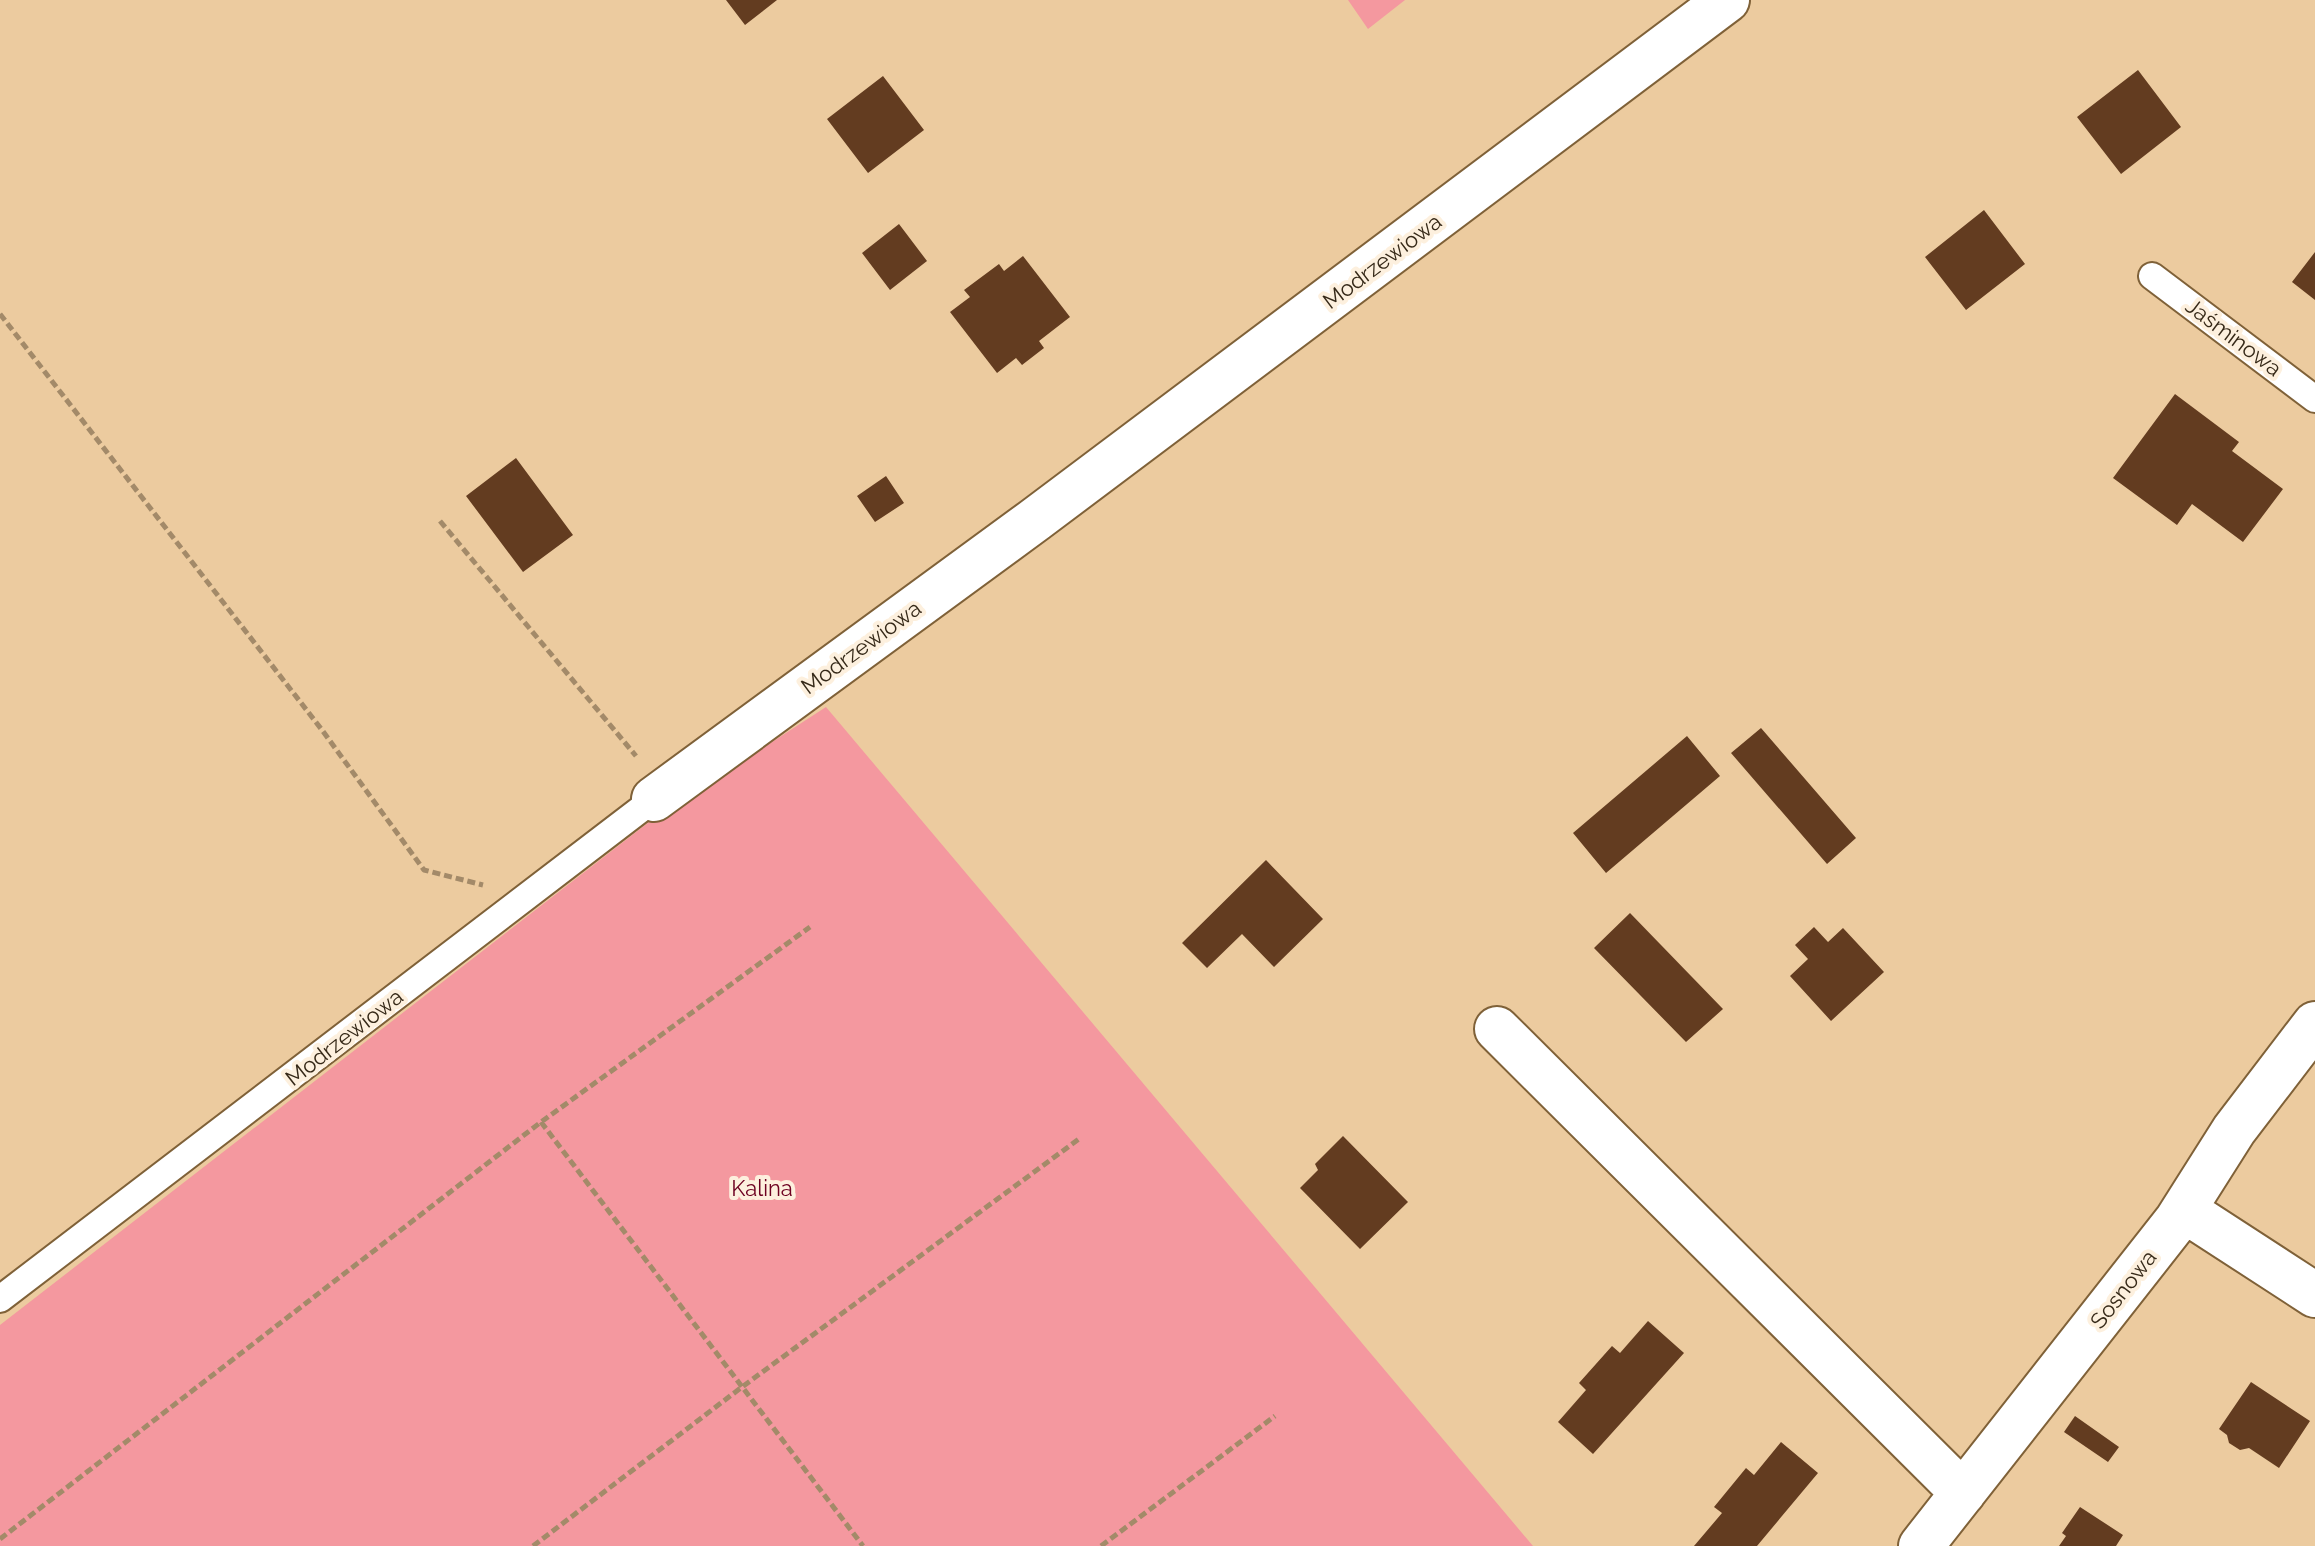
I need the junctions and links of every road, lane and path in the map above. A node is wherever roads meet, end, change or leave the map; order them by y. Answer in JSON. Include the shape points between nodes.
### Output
{"nodes":[{"id":1,"x":1727,"y":0,"type":"edge"},
{"id":2,"x":2152,"y":276,"type":"dead end"},
{"id":3,"x":0,"y":314,"type":"edge"},
{"id":4,"x":2315,"y":399,"type":"edge"},
{"id":5,"x":440,"y":521,"type":"dead end"},
{"id":6,"x":659,"y":795,"type":"junction"},
{"id":7,"x":527,"y":896,"type":"junction"},
{"id":8,"x":810,"y":927,"type":"dead end"},
{"id":9,"x":2315,"y":1024,"type":"edge"},
{"id":10,"x":1497,"y":1029,"type":"dead end"},
{"id":11,"x":541,"y":1122,"type":"junction"},
{"id":12,"x":1079,"y":1139,"type":"dead end"},
{"id":13,"x":2184,"y":1210,"type":"junction"},
{"id":14,"x":2315,"y":1295,"type":"edge"},
{"id":15,"x":0,"y":1299,"type":"edge"},
{"id":16,"x":742,"y":1387,"type":"junction"},
{"id":17,"x":1275,"y":1416,"type":"dead end"},
{"id":18,"x":1963,"y":1493,"type":"junction"},
{"id":19,"x":0,"y":1539,"type":"edge"},
{"id":20,"x":533,"y":1546,"type":"edge"},
{"id":21,"x":863,"y":1546,"type":"edge"},
{"id":22,"x":1101,"y":1546,"type":"edge"},
{"id":23,"x":1921,"y":1546,"type":"edge"}],
"edges":[{"from":1,"to":6,"type":"street","name":"Modrzewiowa"},
{"from":2,"to":4,"type":"lane","name":"Jaśminowa"},
{"from":3,"to":7,"type":"path","via":[[424,870]]},
{"from":5,"to":6,"type":"path"},
{"from":6,"to":7,"type":"lane","name":"Modrzewiowa"},
{"from":7,"to":15,"type":"lane","name":"Modrzewiowa"},
{"from":8,"to":11,"type":"path"},
{"from":9,"to":13,"type":"street","name":"Sosnowa","via":[[2234,1130]]},
{"from":10,"to":18,"type":"street"},
{"from":11,"to":16,"type":"path"},
{"from":11,"to":19,"type":"path"},
{"from":12,"to":16,"type":"path"},
{"from":13,"to":14,"type":"street"},
{"from":13,"to":18,"type":"street","name":"Sosnowa"},
{"from":16,"to":20,"type":"path"},
{"from":16,"to":21,"type":"path"},
{"from":17,"to":22,"type":"path"},
{"from":18,"to":23,"type":"street","name":"Sosnowa"}]}
